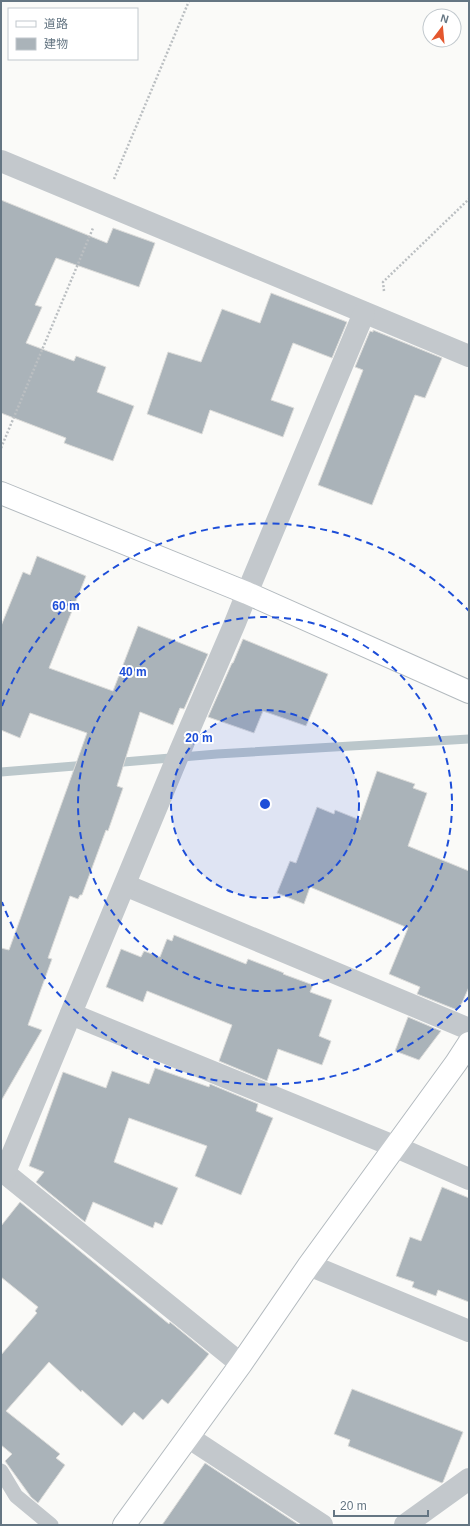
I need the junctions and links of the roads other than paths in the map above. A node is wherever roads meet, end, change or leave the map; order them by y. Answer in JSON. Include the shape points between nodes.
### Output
{"nodes":[{"id":1,"x":1,"y":162,"type":"edge"},
{"id":2,"x":364,"y":313,"type":"junction"},
{"id":3,"x":469,"y":356,"type":"edge"},
{"id":4,"x":1,"y":493,"type":"edge"},
{"id":5,"x":247,"y":593,"type":"junction"},
{"id":6,"x":469,"y":692,"type":"edge"},
{"id":7,"x":125,"y":885,"type":"junction"},
{"id":8,"x":71,"y":1014,"type":"junction"},
{"id":9,"x":469,"y":1029,"type":"edge"},
{"id":10,"x":469,"y":1043,"type":"edge"},
{"id":11,"x":396,"y":1147,"type":"junction"},
{"id":12,"x":3,"y":1171,"type":"edge"},
{"id":13,"x":469,"y":1179,"type":"edge"},
{"id":14,"x":309,"y":1265,"type":"junction"},
{"id":15,"x":469,"y":1331,"type":"edge"},
{"id":16,"x":241,"y":1364,"type":"junction"},
{"id":17,"x":188,"y":1437,"type":"junction"},
{"id":18,"x":1,"y":1471,"type":"edge"},
{"id":19,"x":469,"y":1479,"type":"edge"},
{"id":20,"x":51,"y":1525,"type":"edge"},
{"id":21,"x":124,"y":1525,"type":"edge"},
{"id":22,"x":322,"y":1525,"type":"edge"},
{"id":23,"x":405,"y":1525,"type":"edge"}],
"edges":[{"from":1,"to":2,"type":"street"},
{"from":2,"to":3,"type":"street"},
{"from":2,"to":5,"type":"street"},
{"from":4,"to":5,"type":"street"},
{"from":5,"to":6,"type":"street"},
{"from":5,"to":7,"type":"street"},
{"from":7,"to":8,"type":"street"},
{"from":7,"to":9,"type":"street"},
{"from":8,"to":11,"type":"street"},
{"from":8,"to":12,"type":"street"},
{"from":10,"to":11,"type":"street"},
{"from":11,"to":13,"type":"street"},
{"from":11,"to":14,"type":"street"},
{"from":12,"to":16,"type":"street"},
{"from":14,"to":15,"type":"street"},
{"from":14,"to":16,"type":"street"},
{"from":16,"to":17,"type":"street"},
{"from":17,"to":21,"type":"street"},
{"from":17,"to":22,"type":"street"},
{"from":18,"to":20,"type":"lane","via":[[16,1496]]},
{"from":19,"to":23,"type":"street"}]}
